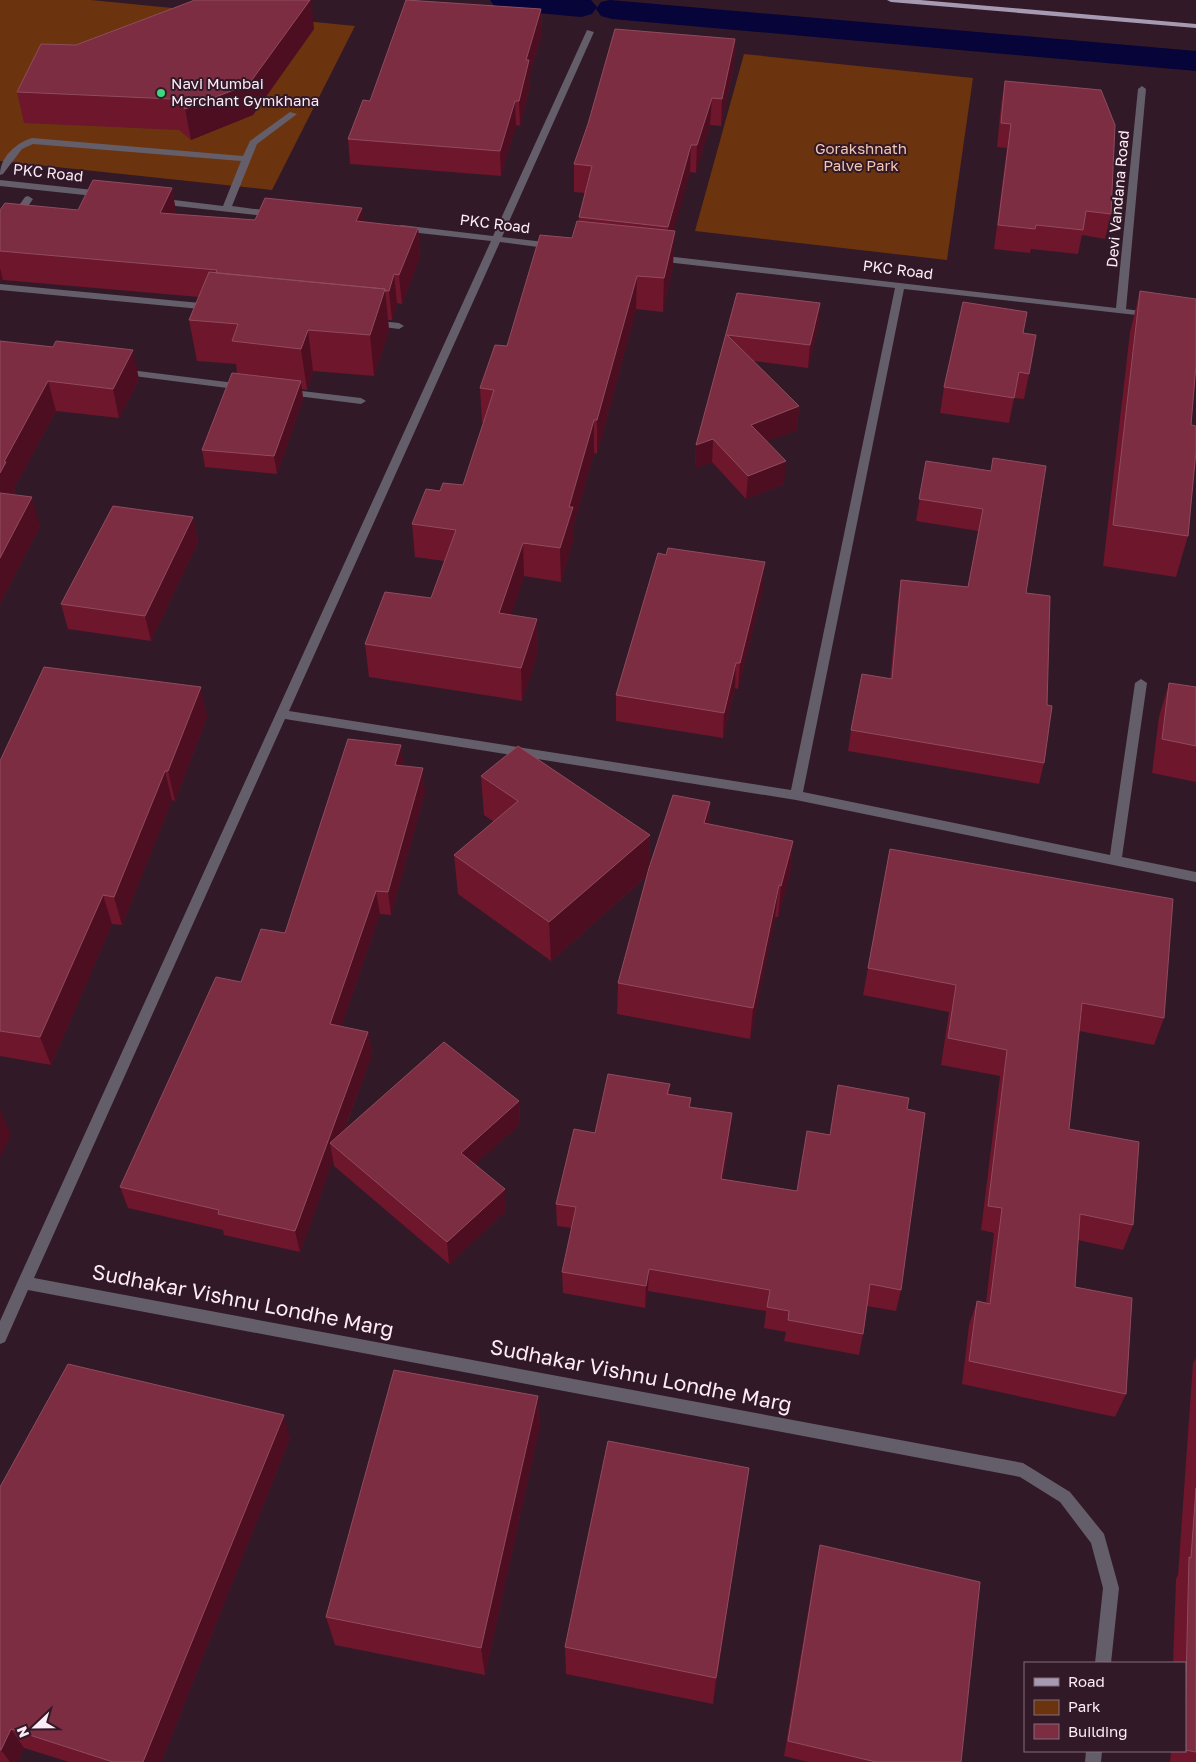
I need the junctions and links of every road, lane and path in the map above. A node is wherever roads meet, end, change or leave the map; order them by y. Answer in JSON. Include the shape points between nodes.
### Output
{"nodes":[{"id":1,"x":891,"y":0,"type":"edge"},
{"id":2,"x":1196,"y":26,"type":"edge"},
{"id":3,"x":590,"y":32,"type":"dead end"},
{"id":4,"x":1142,"y":89,"type":"dead end"},
{"id":5,"x":293,"y":114,"type":"dead end"},
{"id":6,"x":246,"y":159,"type":"junction"},
{"id":7,"x":0,"y":172,"type":"edge"},
{"id":8,"x":0,"y":183,"type":"edge"},
{"id":9,"x":113,"y":196,"type":"edge"},
{"id":10,"x":28,"y":199,"type":"dead end"},
{"id":11,"x":151,"y":200,"type":"edge"},
{"id":12,"x":226,"y":208,"type":"junction"},
{"id":13,"x":284,"y":215,"type":"edge"},
{"id":14,"x":390,"y":227,"type":"edge"},
{"id":15,"x":8,"y":229,"type":"edge"},
{"id":16,"x":496,"y":239,"type":"junction"},
{"id":17,"x":565,"y":247,"type":"edge"},
{"id":18,"x":644,"y":256,"type":"edge"},
{"id":19,"x":900,"y":286,"type":"junction"},
{"id":20,"x":0,"y":287,"type":"edge"},
{"id":21,"x":224,"y":309,"type":"edge"},
{"id":22,"x":1121,"y":311,"type":"junction"},
{"id":23,"x":1159,"y":316,"type":"edge"},
{"id":24,"x":360,"y":322,"type":"edge"},
{"id":25,"x":399,"y":326,"type":"dead end"},
{"id":26,"x":107,"y":371,"type":"edge"},
{"id":27,"x":254,"y":388,"type":"edge"},
{"id":28,"x":273,"y":391,"type":"edge"},
{"id":29,"x":361,"y":401,"type":"dead end"},
{"id":30,"x":1141,"y":682,"type":"dead end"},
{"id":31,"x":282,"y":714,"type":"junction"},
{"id":32,"x":796,"y":795,"type":"junction"},
{"id":33,"x":1114,"y":860,"type":"junction"},
{"id":34,"x":1196,"y":877,"type":"edge"},
{"id":35,"x":24,"y":1283,"type":"junction"},
{"id":36,"x":0,"y":1337,"type":"edge"},
{"id":37,"x":1103,"y":1662,"type":"edge"}],
"edges":[{"from":1,"to":2,"type":"main road"},
{"from":3,"to":16,"type":"street"},
{"from":4,"to":22,"type":"street","name":"Devi Vandana Road"},
{"from":5,"to":6,"type":"street","via":[[252,143]]},
{"from":6,"to":7,"type":"street","via":[[32,141],[19,147]]},
{"from":6,"to":12,"type":"street"},
{"from":8,"to":9,"type":"street","name":"PKC Road"},
{"from":10,"to":15,"type":"street"},
{"from":11,"to":12,"type":"street"},
{"from":12,"to":13,"type":"street"},
{"from":14,"to":16,"type":"street","name":"PKC Road"},
{"from":16,"to":17,"type":"street","name":"PKC Road"},
{"from":16,"to":31,"type":"street"},
{"from":18,"to":19,"type":"street","name":"PKC Road"},
{"from":19,"to":22,"type":"street","name":"PKC Road"},
{"from":19,"to":32,"type":"street"},
{"from":20,"to":21,"type":"street"},
{"from":22,"to":23,"type":"street","name":"PKC Road"},
{"from":24,"to":25,"type":"street"},
{"from":26,"to":27,"type":"street"},
{"from":28,"to":29,"type":"street"},
{"from":30,"to":33,"type":"street"},
{"from":31,"to":32,"type":"street"},
{"from":31,"to":35,"type":"street"},
{"from":32,"to":33,"type":"street"},
{"from":33,"to":34,"type":"street"},
{"from":35,"to":36,"type":"street"},
{"from":35,"to":37,"type":"street","name":"Sudhakar Vishnu Londhe Marg","via":[[1023,1470],[1065,1497],[1098,1539],[1111,1588]]}]}
